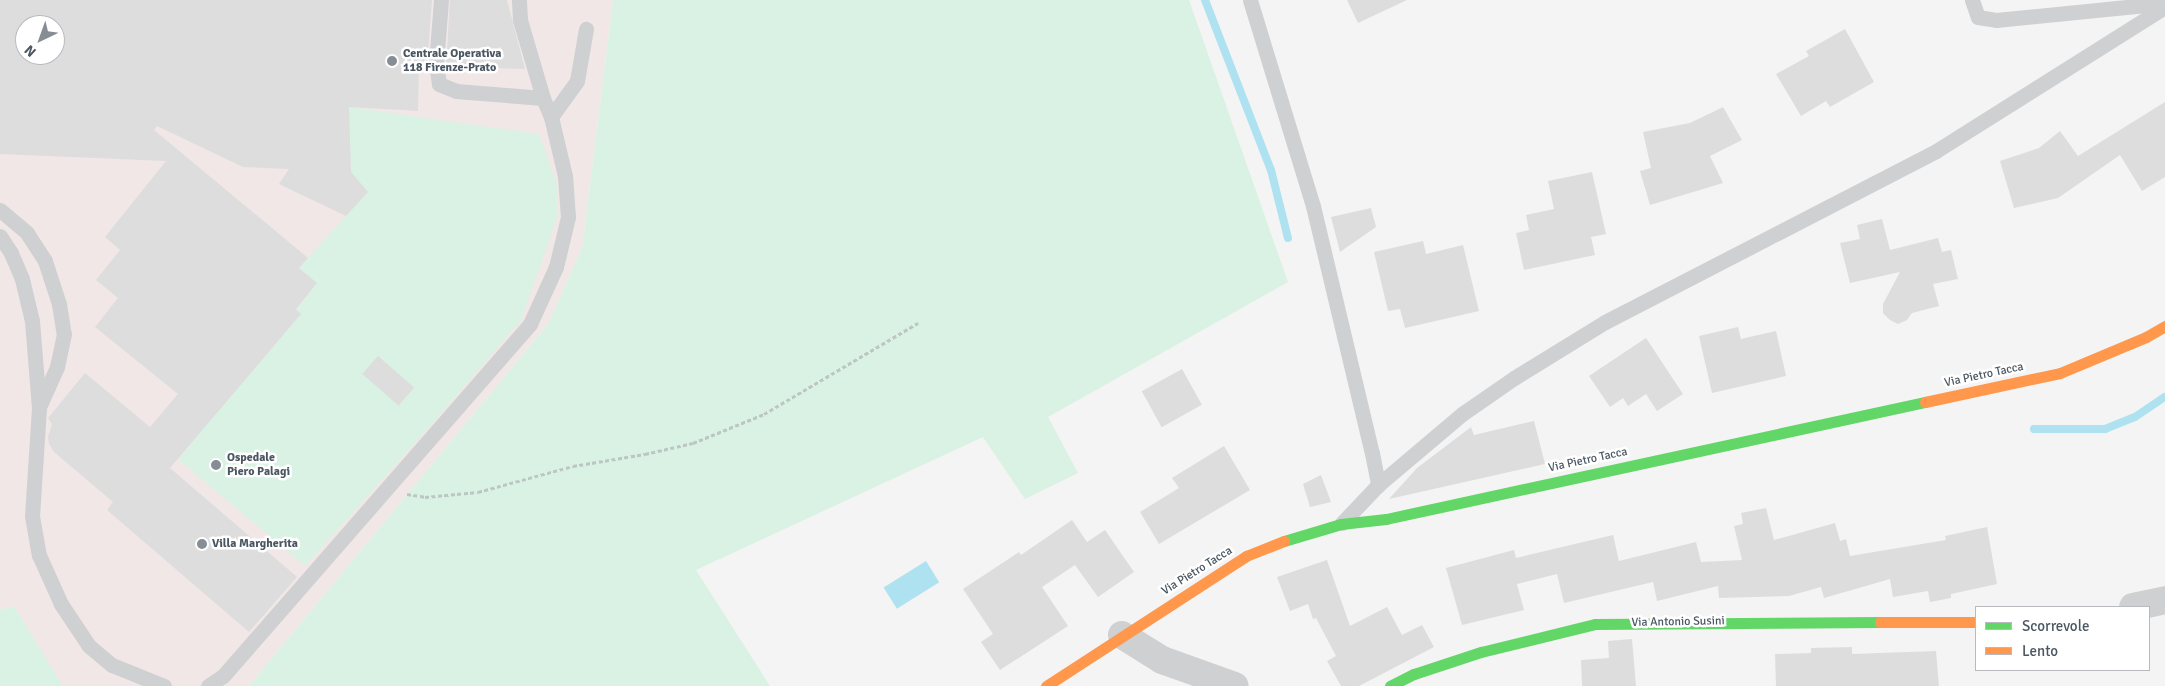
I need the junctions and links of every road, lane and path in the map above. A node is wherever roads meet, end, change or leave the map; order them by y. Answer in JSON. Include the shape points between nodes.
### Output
{"nodes":[{"id":1,"x":441,"y":0,"type":"edge"},
{"id":2,"x":519,"y":0,"type":"edge"},
{"id":3,"x":1250,"y":0,"type":"edge"},
{"id":4,"x":1972,"y":0,"type":"edge"},
{"id":5,"x":2165,"y":5,"type":"edge"},
{"id":6,"x":586,"y":29,"type":"dead end"},
{"id":7,"x":543,"y":98,"type":"junction"},
{"id":8,"x":551,"y":117,"type":"junction"},
{"id":9,"x":0,"y":210,"type":"edge"},
{"id":10,"x":0,"y":236,"type":"edge"},
{"id":11,"x":918,"y":323,"type":"dead end"},
{"id":12,"x":2165,"y":326,"type":"edge"},
{"id":13,"x":39,"y":408,"type":"junction"},
{"id":14,"x":1378,"y":485,"type":"junction"},
{"id":15,"x":384,"y":491,"type":"junction"},
{"id":16,"x":1341,"y":524,"type":"junction"},
{"id":17,"x":2165,"y":600,"type":"edge"},
{"id":18,"x":2138,"y":606,"type":"edge"},
{"id":19,"x":1975,"y":622,"type":"edge"},
{"id":20,"x":1122,"y":635,"type":"junction"},
{"id":21,"x":1228,"y":684,"type":"edge"},
{"id":22,"x":164,"y":686,"type":"edge"},
{"id":23,"x":208,"y":686,"type":"edge"},
{"id":24,"x":1046,"y":686,"type":"edge"},
{"id":25,"x":1390,"y":686,"type":"edge"}],
"edges":[{"from":1,"to":7,"type":"lane","via":[[436,63],[439,84],[456,90]]},
{"from":2,"to":7,"type":"lane","via":[[520,20]]},
{"from":3,"to":14,"type":"lane","via":[[1312,206]]},
{"from":4,"to":5,"type":"lane","via":[[1978,17],[1996,20]]},
{"from":5,"to":14,"type":"lane","via":[[1936,151],[1605,322],[1462,414]]},
{"from":6,"to":8,"type":"lane","via":[[577,81]]},
{"from":7,"to":8,"type":"lane"},
{"from":8,"to":15,"type":"lane","via":[[565,176],[568,217],[556,267],[530,324]]},
{"from":9,"to":13,"type":"lane","via":[[27,233],[45,261],[59,304],[64,334],[57,367]]},
{"from":10,"to":13,"type":"lane","via":[[11,252],[22,279],[32,321]]},
{"from":11,"to":15,"type":"path","via":[[764,414],[693,443],[573,466],[478,492],[425,497]]},
{"from":12,"to":16,"type":"street","name":"Via Pietro Tacca","via":[[2060,373],[1386,519]]},
{"from":13,"to":22,"type":"lane","via":[[32,516],[39,556],[61,604],[89,646],[112,665]]},
{"from":14,"to":16,"type":"lane"},
{"from":15,"to":23,"type":"lane","via":[[223,676]]},
{"from":16,"to":20,"type":"street","name":"Via Pietro Tacca","via":[[1246,556]]},
{"from":17,"to":18,"type":"street"},
{"from":19,"to":25,"type":"street","name":"Via Antonio Susini","via":[[1595,624],[1482,652],[1414,674]]},
{"from":20,"to":21,"type":"street","via":[[1162,660]]},
{"from":20,"to":24,"type":"street","name":"Via Pietro Tacca"}]}
